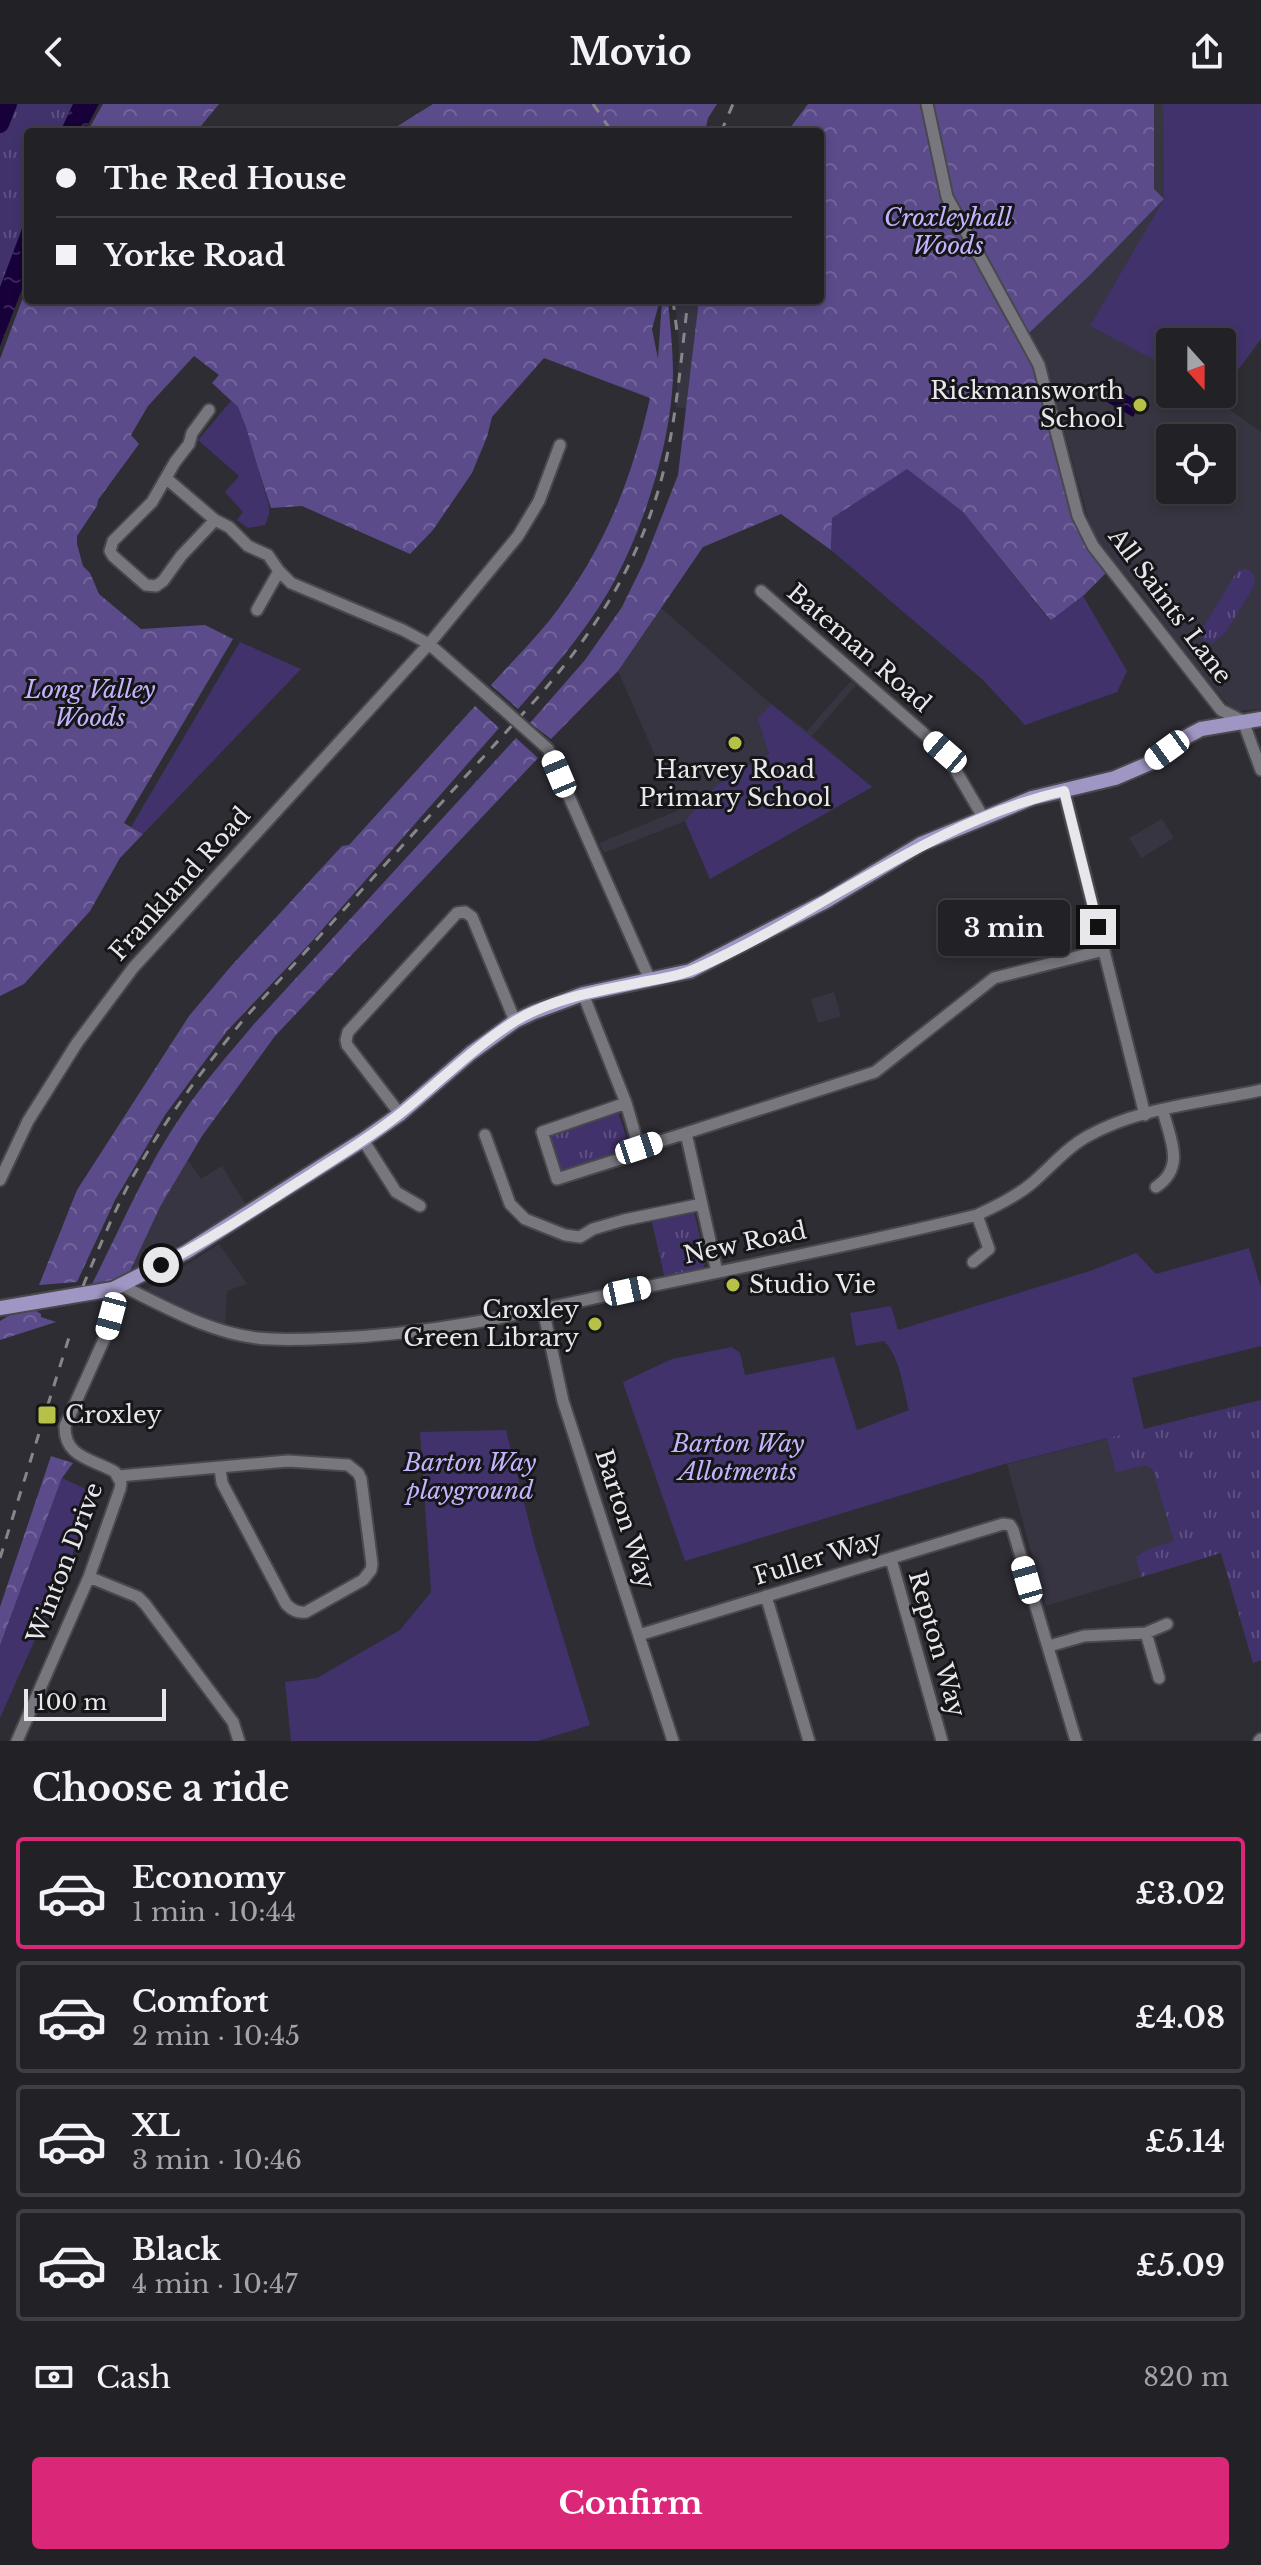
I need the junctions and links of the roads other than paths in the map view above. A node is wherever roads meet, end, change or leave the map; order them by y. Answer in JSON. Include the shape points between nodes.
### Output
{"nodes":[{"id":1,"x":927,"y":104,"type":"edge"},
{"id":2,"x":209,"y":410,"type":"dead end"},
{"id":3,"x":560,"y":445,"type":"dead end"},
{"id":4,"x":167,"y":479,"type":"junction"},
{"id":5,"x":215,"y":520,"type":"junction"},
{"id":6,"x":279,"y":571,"type":"junction"},
{"id":7,"x":761,"y":591,"type":"dead end"},
{"id":8,"x":257,"y":610,"type":"dead end"},
{"id":9,"x":429,"y":644,"type":"junction"},
{"id":10,"x":1261,"y":719,"type":"edge"},
{"id":11,"x":1243,"y":721,"type":"junction"},
{"id":12,"x":1261,"y":770,"type":"edge"},
{"id":13,"x":1064,"y":791,"type":"junction"},
{"id":14,"x":983,"y":817,"type":"junction"},
{"id":15,"x":1104,"y":950,"type":"junction"},
{"id":16,"x":650,"y":980,"type":"junction"},
{"id":17,"x":583,"y":994,"type":"junction"},
{"id":18,"x":515,"y":1021,"type":"junction"},
{"id":19,"x":1261,"y":1090,"type":"edge"},
{"id":20,"x":626,"y":1103,"type":"junction"},
{"id":21,"x":1163,"y":1111,"type":"junction"},
{"id":22,"x":400,"y":1114,"type":"junction"},
{"id":23,"x":1145,"y":1115,"type":"junction"},
{"id":24,"x":686,"y":1133,"type":"junction"},
{"id":25,"x":485,"y":1135,"type":"dead end"},
{"id":26,"x":363,"y":1140,"type":"junction"},
{"id":27,"x":639,"y":1148,"type":"junction"},
{"id":28,"x":0,"y":1180,"type":"edge"},
{"id":29,"x":1156,"y":1187,"type":"dead end"},
{"id":30,"x":702,"y":1204,"type":"junction"},
{"id":31,"x":420,"y":1206,"type":"dead end"},
{"id":32,"x":977,"y":1215,"type":"junction"},
{"id":33,"x":973,"y":1262,"type":"dead end"},
{"id":34,"x":717,"y":1272,"type":"junction"},
{"id":35,"x":118,"y":1288,"type":"junction"},
{"id":36,"x":0,"y":1308,"type":"edge"},
{"id":37,"x":543,"y":1309,"type":"junction"},
{"id":38,"x":220,"y":1469,"type":"junction"},
{"id":39,"x":119,"y":1476,"type":"junction"},
{"id":40,"x":891,"y":1559,"type":"junction"},
{"id":41,"x":89,"y":1577,"type":"junction"},
{"id":42,"x":766,"y":1596,"type":"junction"},
{"id":43,"x":1167,"y":1624,"type":"dead end"},
{"id":44,"x":1146,"y":1633,"type":"junction"},
{"id":45,"x":639,"y":1635,"type":"junction"},
{"id":46,"x":1049,"y":1646,"type":"junction"},
{"id":47,"x":1159,"y":1678,"type":"dead end"},
{"id":48,"x":17,"y":1741,"type":"edge"},
{"id":49,"x":239,"y":1741,"type":"edge"},
{"id":50,"x":673,"y":1741,"type":"edge"},
{"id":51,"x":809,"y":1741,"type":"edge"},
{"id":52,"x":942,"y":1741,"type":"edge"},
{"id":53,"x":1076,"y":1741,"type":"edge"}],
"edges":[{"from":1,"to":11,"type":"street","name":"All Saints' Lane","via":[[947,197],[1039,365],[1078,516],[1093,546],[1221,710]]},
{"from":2,"to":4,"type":"street"},
{"from":3,"to":9,"type":"street","name":"Frankland Road","via":[[539,501],[518,536]]},
{"from":4,"to":5,"type":"street"},
{"from":4,"to":5,"type":"street","via":[[111,546],[111,554],[146,585],[163,581]]},
{"from":5,"to":6,"type":"street","via":[[268,555]]},
{"from":6,"to":8,"type":"street"},
{"from":6,"to":9,"type":"street","via":[[291,583]]},
{"from":7,"to":14,"type":"street","name":"Bateman Road","via":[[945,752]]},
{"from":9,"to":16,"type":"street","bridge":true,"via":[[548,749]]},
{"from":9,"to":28,"type":"street","name":"Frankland Road","via":[[133,968],[28,1121]]},
{"from":10,"to":11,"type":"main road"},
{"from":11,"to":12,"type":"street"},
{"from":11,"to":13,"type":"main road","via":[[1201,729],[1150,763]]},
{"from":13,"to":14,"type":"main road"},
{"from":13,"to":15,"type":"street"},
{"from":14,"to":16,"type":"main road","via":[[921,844],[704,965]]},
{"from":15,"to":23,"type":"street"},
{"from":15,"to":24,"type":"street","via":[[994,978],[875,1072]]},
{"from":16,"to":17,"type":"main road"},
{"from":17,"to":18,"type":"main road"},
{"from":17,"to":20,"type":"street"},
{"from":18,"to":22,"type":"main road"},
{"from":18,"to":22,"type":"street","via":[[472,917],[457,913],[348,1032],[347,1045]]},
{"from":19,"to":21,"type":"street","name":"New Road"},
{"from":20,"to":27,"type":"street"},
{"from":20,"to":27,"type":"street","via":[[542,1132],[557,1179]]},
{"from":21,"to":23,"type":"street","name":"New Road"},
{"from":21,"to":29,"type":"street","via":[[1173,1170]]},
{"from":22,"to":26,"type":"main road"},
{"from":23,"to":32,"type":"street","name":"New Road","via":[[1089,1135],[1030,1185]]},
{"from":24,"to":27,"type":"street"},
{"from":24,"to":30,"type":"street"},
{"from":25,"to":30,"type":"street","via":[[510,1204],[525,1219],[565,1235],[580,1237],[624,1220]]},
{"from":26,"to":31,"type":"street","via":[[396,1192]]},
{"from":26,"to":35,"type":"main road","via":[[186,1252]]},
{"from":30,"to":34,"type":"street"},
{"from":32,"to":33,"type":"street","via":[[989,1249]]},
{"from":32,"to":34,"type":"street","name":"New Road"},
{"from":34,"to":37,"type":"street","name":"New Road"},
{"from":35,"to":36,"type":"main road"},
{"from":35,"to":37,"type":"street","name":"New Road","via":[[219,1330],[277,1340],[431,1331]]},
{"from":35,"to":39,"type":"street","name":"Winton Drive","via":[[106,1335],[65,1434],[77,1456]]},
{"from":37,"to":45,"type":"street","name":"Barton Way","via":[[563,1401]]},
{"from":38,"to":38,"type":"street","via":[[288,1461],[353,1468],[361,1479],[372,1564],[367,1576],[306,1612],[292,1610],[222,1483]]},
{"from":38,"to":39,"type":"street"},
{"from":39,"to":41,"type":"street","name":"Winton Drive","via":[[120,1489]]},
{"from":40,"to":42,"type":"street","name":"Fuller Way"},
{"from":40,"to":46,"type":"street","name":"Fuller Way","via":[[1010,1525]]},
{"from":40,"to":52,"type":"street","name":"Repton Way"},
{"from":41,"to":48,"type":"street","name":"Winton Drive"},
{"from":41,"to":49,"type":"street","via":[[145,1604],[233,1722]]},
{"from":42,"to":45,"type":"street","name":"Fuller Way"},
{"from":42,"to":51,"type":"street"},
{"from":43,"to":44,"type":"street"},
{"from":44,"to":46,"type":"street","via":[[1084,1636]]},
{"from":44,"to":47,"type":"street"},
{"from":45,"to":50,"type":"street","name":"Barton Way"},
{"from":46,"to":53,"type":"street"}]}
